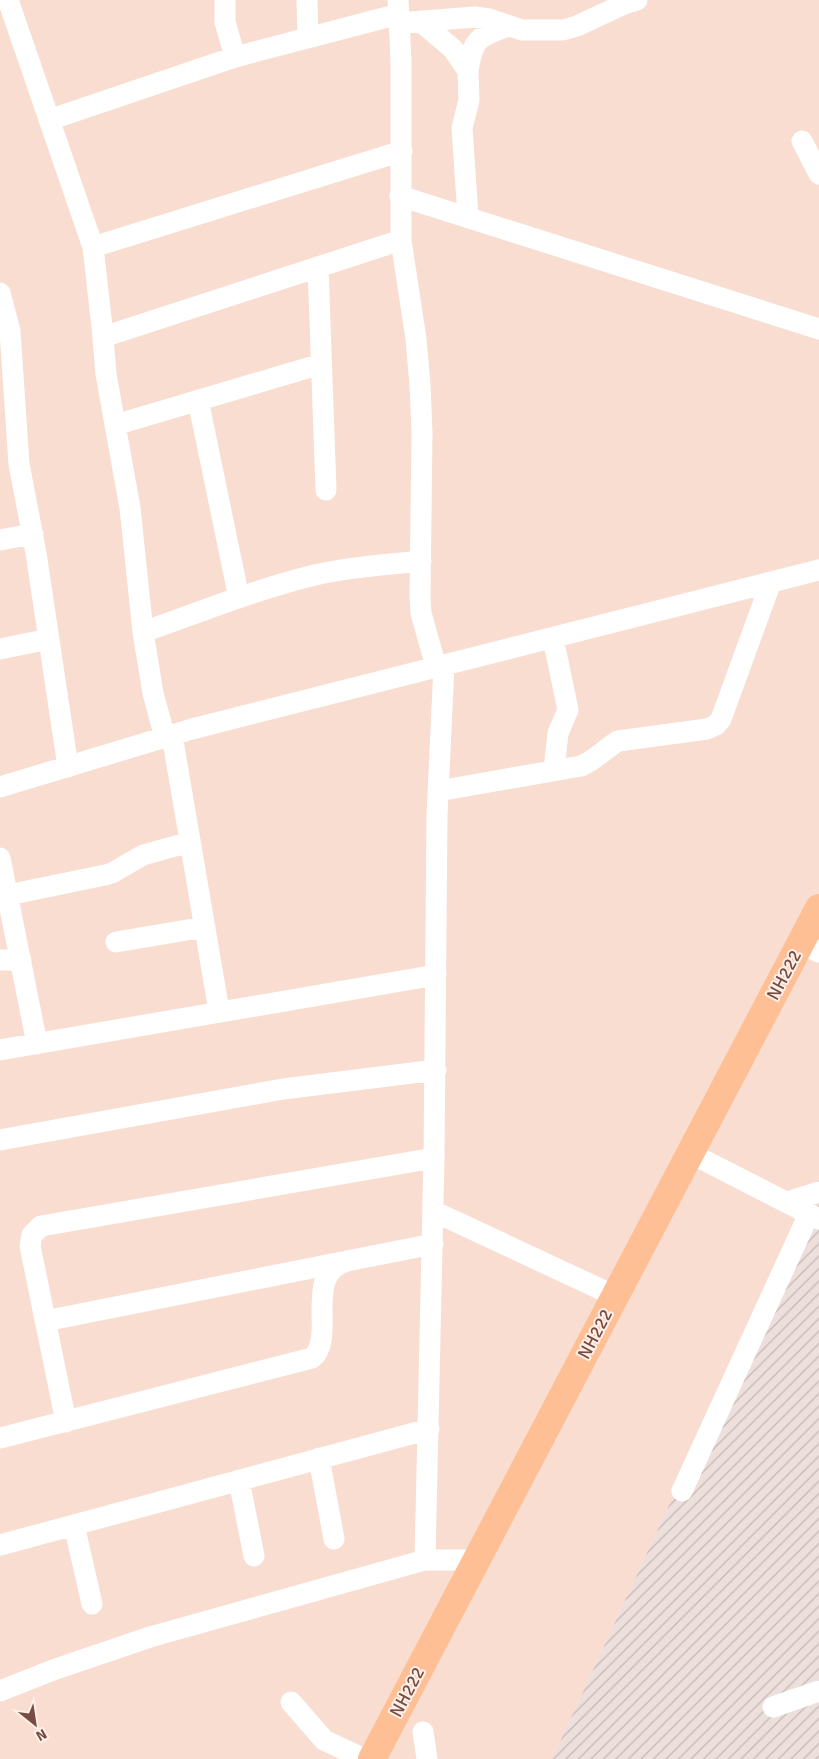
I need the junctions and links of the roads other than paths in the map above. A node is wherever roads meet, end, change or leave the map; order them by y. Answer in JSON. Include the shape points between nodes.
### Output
{"nodes":[{"id":1,"x":8,"y":0,"type":"edge"},
{"id":2,"x":225,"y":0,"type":"edge"},
{"id":3,"x":307,"y":0,"type":"edge"},
{"id":4,"x":637,"y":0,"type":"edge"},
{"id":5,"x":404,"y":14,"type":"edge"},
{"id":6,"x":509,"y":26,"type":"junction"},
{"id":7,"x":308,"y":37,"type":"junction"},
{"id":8,"x":235,"y":58,"type":"junction"},
{"id":9,"x":468,"y":71,"type":"junction"},
{"id":10,"x":49,"y":120,"type":"junction"},
{"id":11,"x":802,"y":142,"type":"dead end"},
{"id":12,"x":402,"y":151,"type":"junction"},
{"id":13,"x":819,"y":174,"type":"edge"},
{"id":14,"x":400,"y":196,"type":"junction"},
{"id":15,"x":468,"y":216,"type":"junction"},
{"id":16,"x":401,"y":240,"type":"junction"},
{"id":17,"x":93,"y":247,"type":"junction"},
{"id":18,"x":318,"y":267,"type":"junction"},
{"id":19,"x":0,"y":293,"type":"edge"},
{"id":20,"x":819,"y":329,"type":"edge"},
{"id":21,"x":103,"y":337,"type":"junction"},
{"id":22,"x":322,"y":364,"type":"junction"},
{"id":23,"x":198,"y":400,"type":"junction"},
{"id":24,"x":115,"y":425,"type":"junction"},
{"id":25,"x":326,"y":490,"type":"dead end"},
{"id":26,"x":33,"y":534,"type":"junction"},
{"id":27,"x":0,"y":540,"type":"edge"},
{"id":28,"x":421,"y":561,"type":"junction"},
{"id":29,"x":819,"y":570,"type":"edge"},
{"id":30,"x":771,"y":582,"type":"junction"},
{"id":31,"x":239,"y":598,"type":"junction"},
{"id":32,"x":143,"y":632,"type":"junction"},
{"id":33,"x":553,"y":638,"type":"junction"},
{"id":34,"x":49,"y":639,"type":"junction"},
{"id":35,"x":0,"y":649,"type":"edge"},
{"id":36,"x":440,"y":666,"type":"junction"},
{"id":37,"x":168,"y":737,"type":"junction"},
{"id":38,"x":68,"y":767,"type":"junction"},
{"id":39,"x":554,"y":770,"type":"junction"},
{"id":40,"x":0,"y":787,"type":"edge"},
{"id":41,"x":438,"y":791,"type":"junction"},
{"id":42,"x":190,"y":842,"type":"junction"},
{"id":43,"x":3,"y":878,"type":"edge"},
{"id":44,"x":819,"y":908,"type":"edge"},
{"id":45,"x":205,"y":927,"type":"junction"},
{"id":46,"x":116,"y":942,"type":"dead end"},
{"id":47,"x":810,"y":948,"type":"edge"},
{"id":48,"x":10,"y":960,"type":"edge"},
{"id":49,"x":436,"y":975,"type":"junction"},
{"id":50,"x":219,"y":1011,"type":"junction"},
{"id":51,"x":37,"y":1044,"type":"junction"},
{"id":52,"x":0,"y":1050,"type":"edge"},
{"id":53,"x":436,"y":1070,"type":"junction"},
{"id":54,"x":0,"y":1140,"type":"edge"},
{"id":55,"x":690,"y":1153,"type":"junction"},
{"id":56,"x":434,"y":1158,"type":"junction"},
{"id":57,"x":819,"y":1192,"type":"edge"},
{"id":58,"x":786,"y":1202,"type":"junction"},
{"id":59,"x":434,"y":1211,"type":"junction"},
{"id":60,"x":814,"y":1216,"type":"edge"},
{"id":61,"x":433,"y":1244,"type":"junction"},
{"id":62,"x":342,"y":1262,"type":"junction"},
{"id":63,"x":615,"y":1296,"type":"junction"},
{"id":64,"x":45,"y":1321,"type":"junction"},
{"id":65,"x":66,"y":1422,"type":"junction"},
{"id":66,"x":429,"y":1429,"type":"junction"},
{"id":67,"x":0,"y":1438,"type":"edge"},
{"id":68,"x":319,"y":1458,"type":"junction"},
{"id":69,"x":239,"y":1480,"type":"junction"},
{"id":70,"x":682,"y":1491,"type":"dead end"},
{"id":71,"x":74,"y":1524,"type":"junction"},
{"id":72,"x":334,"y":1539,"type":"dead end"},
{"id":73,"x":0,"y":1545,"type":"edge"},
{"id":74,"x":254,"y":1556,"type":"dead end"},
{"id":75,"x":425,"y":1560,"type":"junction"},
{"id":76,"x":476,"y":1560,"type":"junction"},
{"id":77,"x":92,"y":1604,"type":"dead end"},
{"id":78,"x":0,"y":1691,"type":"edge"},
{"id":79,"x":819,"y":1691,"type":"edge"},
{"id":80,"x":291,"y":1702,"type":"dead end"},
{"id":81,"x":773,"y":1706,"type":"dead end"},
{"id":82,"x":423,"y":1732,"type":"dead end"},
{"id":83,"x":364,"y":1759,"type":"edge"},
{"id":84,"x":372,"y":1759,"type":"edge"},
{"id":85,"x":427,"y":1759,"type":"edge"}],
"edges":[{"from":1,"to":10,"type":"street"},
{"from":2,"to":8,"type":"street","via":[[225,22]]},
{"from":3,"to":7,"type":"street"},
{"from":4,"to":6,"type":"street","via":[[571,29],[531,31]]},
{"from":5,"to":6,"type":"street","via":[[475,16]]},
{"from":5,"to":7,"type":"street"},
{"from":5,"to":9,"type":"street","via":[[453,49]]},
{"from":5,"to":12,"type":"street"},
{"from":6,"to":9,"type":"street","via":[[480,39],[474,46]]},
{"from":7,"to":8,"type":"street"},
{"from":8,"to":10,"type":"street"},
{"from":9,"to":15,"type":"street","via":[[468,100],[462,128]]},
{"from":10,"to":17,"type":"street"},
{"from":11,"to":13,"type":"street"},
{"from":12,"to":14,"type":"street"},
{"from":12,"to":17,"type":"street"},
{"from":14,"to":15,"type":"street"},
{"from":14,"to":16,"type":"street"},
{"from":15,"to":20,"type":"street"},
{"from":16,"to":18,"type":"street"},
{"from":16,"to":28,"type":"street","via":[[420,385]]},
{"from":17,"to":21,"type":"street"},
{"from":18,"to":21,"type":"street"},
{"from":18,"to":22,"type":"street"},
{"from":19,"to":26,"type":"street","via":[[10,331],[19,464]]},
{"from":21,"to":24,"type":"street"},
{"from":22,"to":23,"type":"street"},
{"from":22,"to":25,"type":"street"},
{"from":23,"to":24,"type":"street"},
{"from":23,"to":31,"type":"street"},
{"from":24,"to":32,"type":"street","via":[[130,508]]},
{"from":26,"to":27,"type":"street"},
{"from":26,"to":34,"type":"street"},
{"from":28,"to":31,"type":"street","via":[[344,569]]},
{"from":28,"to":36,"type":"street","via":[[422,614]]},
{"from":29,"to":30,"type":"street"},
{"from":30,"to":33,"type":"street"},
{"from":30,"to":39,"type":"street","via":[[721,719],[716,725],[708,729],[618,741],[581,766]]},
{"from":31,"to":32,"type":"street"},
{"from":32,"to":37,"type":"street","via":[[153,693]]},
{"from":33,"to":36,"type":"street"},
{"from":33,"to":39,"type":"street","via":[[568,710],[558,733]]},
{"from":34,"to":35,"type":"street"},
{"from":34,"to":38,"type":"street"},
{"from":36,"to":37,"type":"street"},
{"from":36,"to":41,"type":"street"},
{"from":37,"to":38,"type":"street"},
{"from":37,"to":42,"type":"street"},
{"from":38,"to":40,"type":"street"},
{"from":39,"to":41,"type":"street"},
{"from":41,"to":49,"type":"street"},
{"from":42,"to":43,"type":"street","via":[[143,855],[105,875]]},
{"from":42,"to":45,"type":"street"},
{"from":43,"to":48,"type":"street"},
{"from":44,"to":47,"type":"main road","name":"NH222"},
{"from":45,"to":46,"type":"street"},
{"from":45,"to":50,"type":"street"},
{"from":47,"to":55,"type":"main road","name":"NH222"},
{"from":48,"to":51,"type":"street"},
{"from":49,"to":50,"type":"street"},
{"from":49,"to":53,"type":"street"},
{"from":50,"to":51,"type":"street"},
{"from":51,"to":52,"type":"street"},
{"from":53,"to":54,"type":"street","via":[[283,1088]]},
{"from":53,"to":56,"type":"street"},
{"from":55,"to":58,"type":"street"},
{"from":55,"to":63,"type":"main road","name":"NH222"},
{"from":56,"to":59,"type":"street"},
{"from":56,"to":64,"type":"street","via":[[41,1226],[32,1235],[30,1246]]},
{"from":57,"to":58,"type":"street"},
{"from":58,"to":60,"type":"street"},
{"from":59,"to":61,"type":"street"},
{"from":59,"to":63,"type":"street"},
{"from":60,"to":70,"type":"street"},
{"from":61,"to":62,"type":"street"},
{"from":61,"to":66,"type":"street"},
{"from":62,"to":64,"type":"street"},
{"from":62,"to":65,"type":"street","via":[[330,1272],[323,1290],[321,1343],[312,1358]]},
{"from":63,"to":76,"type":"main road","name":"NH222"},
{"from":64,"to":65,"type":"street"},
{"from":65,"to":67,"type":"street"},
{"from":66,"to":68,"type":"street"},
{"from":66,"to":75,"type":"street"},
{"from":68,"to":69,"type":"street"},
{"from":68,"to":72,"type":"street"},
{"from":69,"to":71,"type":"street"},
{"from":69,"to":74,"type":"street"},
{"from":71,"to":73,"type":"street"},
{"from":71,"to":77,"type":"street"},
{"from":75,"to":76,"type":"street"},
{"from":75,"to":78,"type":"street","via":[[150,1637]]},
{"from":76,"to":84,"type":"main road","name":"NH222"},
{"from":79,"to":81,"type":"street"},
{"from":80,"to":83,"type":"street","via":[[324,1740]]},
{"from":82,"to":85,"type":"street"}]}
